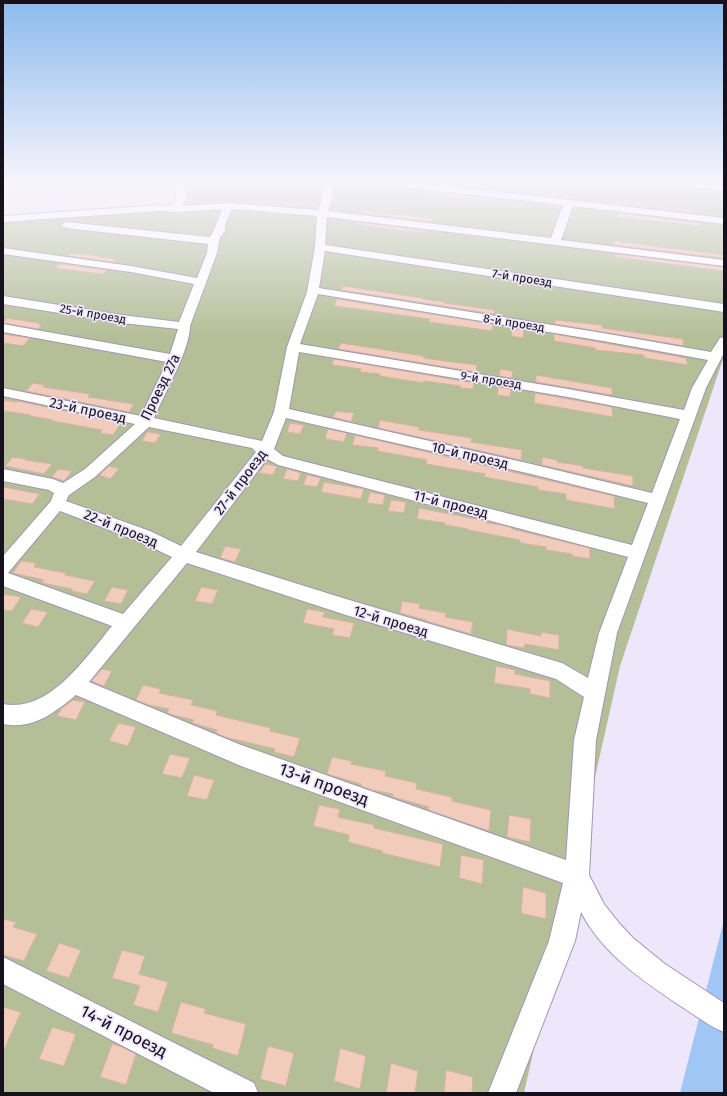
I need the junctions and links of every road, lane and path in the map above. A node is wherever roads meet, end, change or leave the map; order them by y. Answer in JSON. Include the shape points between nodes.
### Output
{"nodes":[{"id":1,"x":160,"y":235,"type":"edge"},
{"id":2,"x":218,"y":235,"type":"edge"},
{"id":3,"x":321,"y":235,"type":"edge"},
{"id":4,"x":500,"y":235,"type":"edge"},
{"id":5,"x":557,"y":235,"type":"edge"},
{"id":6,"x":214,"y":241,"type":"junction"},
{"id":7,"x":555,"y":242,"type":"junction"},
{"id":8,"x":320,"y":247,"type":"junction"},
{"id":9,"x":3,"y":251,"type":"edge"},
{"id":10,"x":724,"y":263,"type":"edge"},
{"id":11,"x":201,"y":282,"type":"junction"},
{"id":12,"x":313,"y":290,"type":"junction"},
{"id":13,"x":3,"y":300,"type":"edge"},
{"id":14,"x":724,"y":308,"type":"edge"},
{"id":15,"x":184,"y":326,"type":"junction"},
{"id":16,"x":3,"y":328,"type":"edge"},
{"id":17,"x":294,"y":347,"type":"junction"},
{"id":18,"x":720,"y":349,"type":"edge"},
{"id":19,"x":175,"y":359,"type":"junction"},
{"id":20,"x":3,"y":392,"type":"edge"},
{"id":21,"x":281,"y":412,"type":"junction"},
{"id":22,"x":688,"y":416,"type":"junction"},
{"id":23,"x":145,"y":422,"type":"junction"},
{"id":24,"x":266,"y":450,"type":"junction"},
{"id":25,"x":3,"y":475,"type":"edge"},
{"id":26,"x":60,"y":497,"type":"junction"},
{"id":27,"x":658,"y":500,"type":"junction"},
{"id":28,"x":638,"y":553,"type":"junction"},
{"id":29,"x":184,"y":555,"type":"junction"},
{"id":30,"x":3,"y":568,"type":"edge"},
{"id":31,"x":3,"y":579,"type":"edge"},
{"id":32,"x":126,"y":623,"type":"junction"},
{"id":33,"x":74,"y":685,"type":"junction"},
{"id":34,"x":595,"y":693,"type":"junction"},
{"id":35,"x":3,"y":714,"type":"edge"},
{"id":36,"x":577,"y":876,"type":"junction"},
{"id":37,"x":3,"y":970,"type":"edge"},
{"id":38,"x":724,"y":1019,"type":"edge"},
{"id":39,"x":244,"y":1093,"type":"edge"},
{"id":40,"x":502,"y":1093,"type":"edge"}],
"edges":[{"from":1,"to":6,"type":"street"},
{"from":2,"to":6,"type":"street","name":"Проезд 27а"},
{"from":3,"to":8,"type":"street","name":"27-й проезд"},
{"from":4,"to":7,"type":"street"},
{"from":5,"to":7,"type":"street"},
{"from":6,"to":11,"type":"street","name":"Проезд 27а"},
{"from":7,"to":10,"type":"street"},
{"from":8,"to":12,"type":"street","name":"27-й проезд"},
{"from":8,"to":14,"type":"street","name":"7-й проезд"},
{"from":9,"to":11,"type":"street","via":[[131,269]]},
{"from":11,"to":15,"type":"street","name":"Проезд 27а"},
{"from":12,"to":17,"type":"street","name":"27-й проезд"},
{"from":12,"to":18,"type":"street","name":"8-й проезд","via":[[603,337]]},
{"from":13,"to":15,"type":"street","name":"25-й проезд"},
{"from":15,"to":19,"type":"street","name":"Проезд 27а"},
{"from":16,"to":19,"type":"street"},
{"from":17,"to":21,"type":"street","name":"27-й проезд"},
{"from":17,"to":22,"type":"street","name":"9-й проезд","via":[[576,394]]},
{"from":18,"to":22,"type":"street","via":[[699,388]]},
{"from":19,"to":23,"type":"street","name":"Проезд 27а"},
{"from":20,"to":23,"type":"street","name":"23-й проезд"},
{"from":21,"to":24,"type":"street","name":"27-й проезд"},
{"from":21,"to":27,"type":"street","name":"10-й проезд"},
{"from":22,"to":27,"type":"street"},
{"from":23,"to":24,"type":"street","name":"23-й проезд","via":[[256,444]]},
{"from":23,"to":26,"type":"street","name":"Проезд 27а"},
{"from":24,"to":28,"type":"street","name":"11-й проезд","via":[[278,460]]},
{"from":24,"to":29,"type":"street","name":"27-й проезд"},
{"from":25,"to":26,"type":"street","name":"22-й проезд","via":[[53,485]]},
{"from":26,"to":29,"type":"street","name":"22-й проезд"},
{"from":26,"to":30,"type":"street","name":"Проезд 27а"},
{"from":27,"to":28,"type":"street"},
{"from":28,"to":34,"type":"street","via":[[608,633]]},
{"from":29,"to":32,"type":"street","name":"27-й проезд"},
{"from":29,"to":34,"type":"street","name":"12-й проезд","via":[[562,672]]},
{"from":31,"to":32,"type":"street"},
{"from":32,"to":33,"type":"street","name":"27-й проезд"},
{"from":33,"to":35,"type":"street","name":"27-й проезд","via":[[49,705],[29,714]]},
{"from":33,"to":36,"type":"street","name":"13-й проезд","via":[[241,755]]},
{"from":34,"to":36,"type":"street","via":[[584,740]]},
{"from":36,"to":38,"type":"street","via":[[598,917],[624,947],[657,975]]},
{"from":36,"to":40,"type":"street","via":[[562,941]]},
{"from":37,"to":39,"type":"street","name":"14-й проезд"}]}
